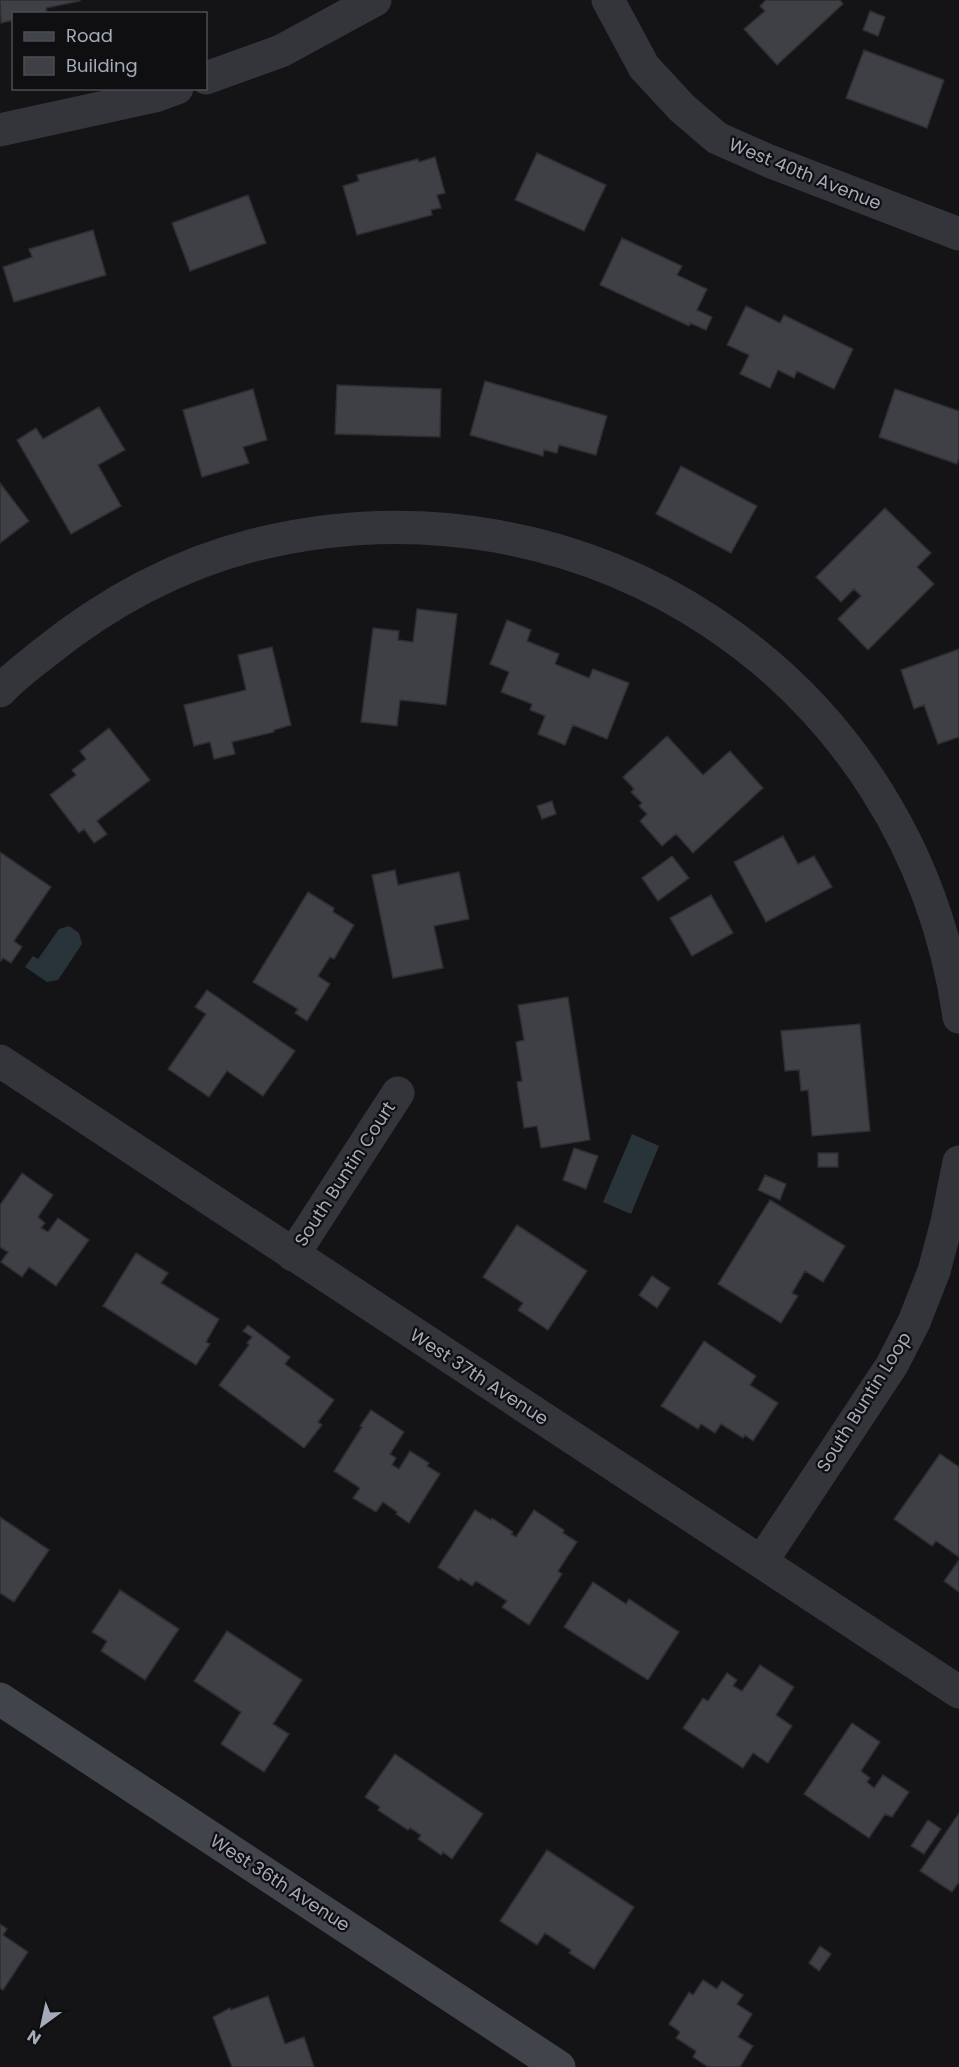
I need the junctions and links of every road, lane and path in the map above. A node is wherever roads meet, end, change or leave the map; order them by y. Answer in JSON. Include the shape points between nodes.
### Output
{"nodes":[{"id":1,"x":375,"y":0,"type":"edge"},
{"id":2,"x":608,"y":0,"type":"edge"},
{"id":3,"x":207,"y":78,"type":"edge"},
{"id":4,"x":172,"y":90,"type":"edge"},
{"id":5,"x":0,"y":129,"type":"edge"},
{"id":6,"x":959,"y":234,"type":"edge"},
{"id":7,"x":0,"y":691,"type":"edge"},
{"id":8,"x":959,"y":1017,"type":"edge"},
{"id":9,"x":0,"y":1061,"type":"edge"},
{"id":10,"x":398,"y":1093,"type":"dead end"},
{"id":11,"x":959,"y":1162,"type":"edge"},
{"id":12,"x":292,"y":1255,"type":"junction"},
{"id":13,"x":762,"y":1561,"type":"junction"},
{"id":14,"x":959,"y":1692,"type":"edge"},
{"id":15,"x":0,"y":1699,"type":"edge"},
{"id":16,"x":559,"y":2067,"type":"edge"}],
"edges":[{"from":1,"to":3,"type":"street","via":[[281,51]]},
{"from":2,"to":6,"type":"street","name":"West 40th Avenue","via":[[644,67],[717,138]]},
{"from":4,"to":5,"type":"street"},
{"from":7,"to":8,"type":"street","via":[[72,630],[114,602],[210,558],[279,539],[384,527],[429,528],[490,534],[574,555],[648,585],[729,633],[794,688],[836,734],[889,810],[909,849],[944,940]]},
{"from":9,"to":12,"type":"street","name":"West 37th Avenue"},
{"from":10,"to":12,"type":"street","name":"South Buntin Court"},
{"from":11,"to":13,"type":"street","name":"South Buntin Loop","via":[[934,1271],[914,1322],[892,1365]]},
{"from":12,"to":13,"type":"street","name":"West 37th Avenue"},
{"from":13,"to":14,"type":"street","name":"West 37th Avenue"},
{"from":15,"to":16,"type":"street","name":"West 36th Avenue"}]}
